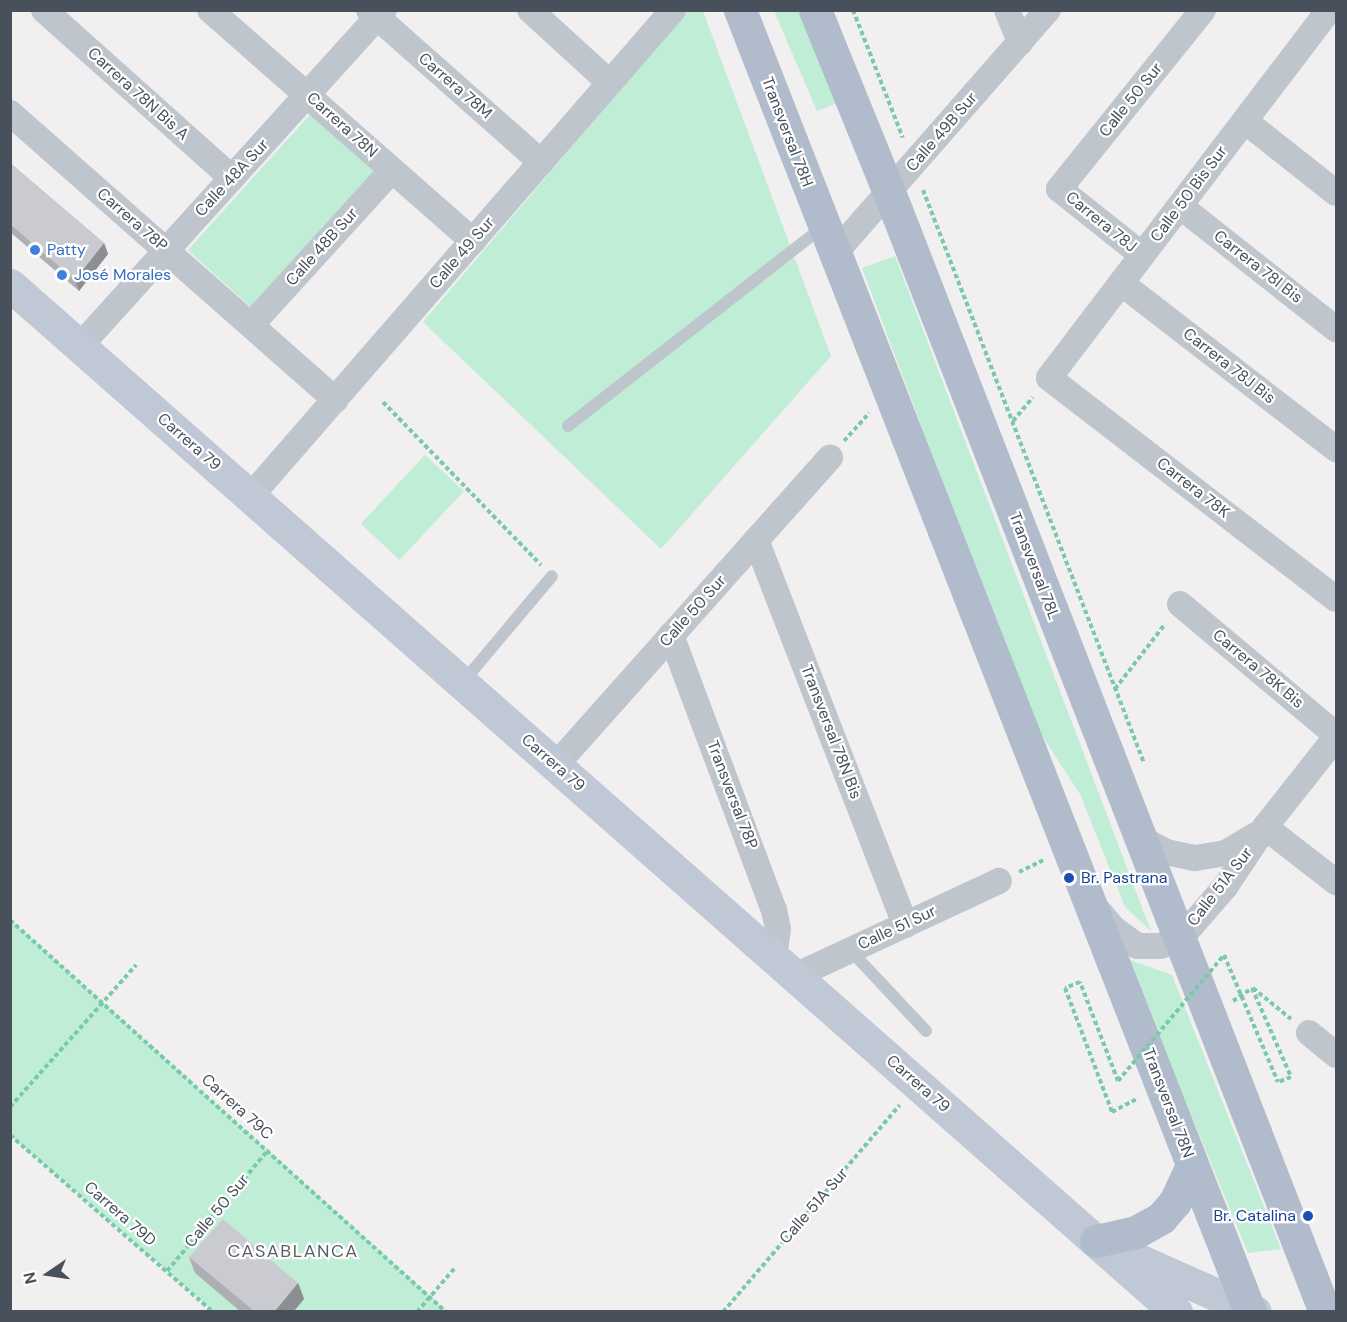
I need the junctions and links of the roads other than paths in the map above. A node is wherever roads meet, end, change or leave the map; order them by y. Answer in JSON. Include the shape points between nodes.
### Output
{"nodes":[{"id":1,"x":210,"y":10,"type":"edge"},
{"id":2,"x":530,"y":10,"type":"edge"},
{"id":3,"x":673,"y":10,"type":"edge"},
{"id":4,"x":740,"y":10,"type":"edge"},
{"id":5,"x":815,"y":10,"type":"edge"},
{"id":6,"x":1007,"y":10,"type":"edge"},
{"id":7,"x":1048,"y":10,"type":"edge"},
{"id":8,"x":1203,"y":10,"type":"edge"},
{"id":9,"x":1329,"y":10,"type":"edge"},
{"id":10,"x":48,"y":12,"type":"edge"},
{"id":11,"x":377,"y":13,"type":"edge"},
{"id":12,"x":1020,"y":43,"type":"junction"},
{"id":13,"x":610,"y":83,"type":"junction"},
{"id":14,"x":309,"y":95,"type":"junction"},
{"id":15,"x":10,"y":113,"type":"edge"},
{"id":16,"x":1245,"y":121,"type":"junction"},
{"id":17,"x":541,"y":162,"type":"junction"},
{"id":18,"x":392,"y":170,"type":"junction"},
{"id":19,"x":232,"y":178,"type":"junction"},
{"id":20,"x":1059,"y":189,"type":"joint"},
{"id":21,"x":889,"y":192,"type":"junction"},
{"id":22,"x":1336,"y":193,"type":"edge"},
{"id":23,"x":1180,"y":206,"type":"junction"},
{"id":24,"x":829,"y":240,"type":"junction"},
{"id":25,"x":473,"y":241,"type":"junction"},
{"id":26,"x":166,"y":250,"type":"junction"},
{"id":27,"x":1142,"y":255,"type":"junction"},
{"id":28,"x":1121,"y":283,"type":"junction"},
{"id":29,"x":10,"y":285,"type":"edge"},
{"id":30,"x":252,"y":324,"type":"junction"},
{"id":31,"x":1336,"y":329,"type":"edge"},
{"id":32,"x":80,"y":346,"type":"junction"},
{"id":33,"x":1049,"y":378,"type":"joint"},
{"id":34,"x":335,"y":400,"type":"junction"},
{"id":35,"x":568,"y":426,"type":"dead end"},
{"id":36,"x":1336,"y":449,"type":"edge"},
{"id":37,"x":830,"y":457,"type":"road end"},
{"id":38,"x":250,"y":496,"type":"junction"},
{"id":39,"x":756,"y":540,"type":"junction"},
{"id":40,"x":552,"y":576,"type":"road end"},
{"id":41,"x":1336,"y":599,"type":"edge"},
{"id":42,"x":1180,"y":604,"type":"road end"},
{"id":43,"x":671,"y":635,"type":"junction"},
{"id":44,"x":462,"y":683,"type":"junction"},
{"id":45,"x":1336,"y":736,"type":"edge"},
{"id":46,"x":556,"y":765,"type":"junction"},
{"id":47,"x":1265,"y":827,"type":"junction"},
{"id":48,"x":1140,"y":838,"type":"junction"},
{"id":49,"x":999,"y":881,"type":"road end"},
{"id":50,"x":1336,"y":882,"type":"edge"},
{"id":51,"x":1086,"y":895,"type":"junction"},
{"id":52,"x":905,"y":925,"type":"junction"},
{"id":53,"x":1179,"y":939,"type":"junction"},
{"id":54,"x":850,"y":950,"type":"junction"},
{"id":55,"x":784,"y":966,"type":"junction"},
{"id":56,"x":926,"y":1031,"type":"dead end"},
{"id":57,"x":1309,"y":1033,"type":"road end"},
{"id":58,"x":1336,"y":1055,"type":"edge"},
{"id":59,"x":1192,"y":1166,"type":"junction"},
{"id":60,"x":1096,"y":1241,"type":"junction"},
{"id":61,"x":1176,"y":1311,"type":"edge"},
{"id":62,"x":1251,"y":1311,"type":"edge"},
{"id":63,"x":1325,"y":1311,"type":"edge"}],
"edges":[{"from":1,"to":14,"type":"street","name":"Carrera 78N"},
{"from":2,"to":13,"type":"street"},
{"from":3,"to":13,"type":"street","name":"Calle 49 Sur"},
{"from":4,"to":24,"type":"main road","name":"Transversal 78H"},
{"from":5,"to":21,"type":"main road"},
{"from":6,"to":12,"type":"street"},
{"from":7,"to":12,"type":"street","name":"Calle 49B Sur"},
{"from":8,"to":20,"type":"street","name":"Calle 50 Sur"},
{"from":9,"to":16,"type":"street","name":"Calle 50 Bis Sur"},
{"from":10,"to":19,"type":"street","name":"Carrera 78N Bis A"},
{"from":11,"to":14,"type":"street","name":"Calle 48A Sur"},
{"from":11,"to":17,"type":"street","name":"Carrera 78M"},
{"from":12,"to":21,"type":"street","name":"Calle 49B Sur"},
{"from":13,"to":17,"type":"street","name":"Calle 49 Sur"},
{"from":14,"to":18,"type":"street","name":"Carrera 78N"},
{"from":14,"to":19,"type":"street","name":"Calle 48A Sur"},
{"from":15,"to":26,"type":"street","name":"Carrera 78P"},
{"from":16,"to":22,"type":"street"},
{"from":16,"to":23,"type":"street","name":"Calle 50 Bis Sur"},
{"from":17,"to":25,"type":"street","name":"Calle 49 Sur"},
{"from":18,"to":25,"type":"street","name":"Carrera 78N"},
{"from":18,"to":30,"type":"street","name":"Calle 48B Sur"},
{"from":19,"to":26,"type":"street","name":"Calle 48A Sur"},
{"from":20,"to":27,"type":"street","name":"Carrera 78J"},
{"from":21,"to":24,"type":"street","name":"Calle 49B Sur"},
{"from":21,"to":48,"type":"main road","name":"Transversal 78L"},
{"from":23,"to":27,"type":"street","name":"Calle 50 Bis Sur"},
{"from":23,"to":31,"type":"street","name":"Carrera 78I Bis"},
{"from":24,"to":35,"type":"lane"},
{"from":24,"to":51,"type":"main road"},
{"from":25,"to":34,"type":"street","name":"Calle 49 Sur"},
{"from":26,"to":30,"type":"street","name":"Carrera 78P"},
{"from":26,"to":32,"type":"street","name":"Calle 48A Sur"},
{"from":27,"to":28,"type":"street","name":"Calle 50 Bis Sur"},
{"from":28,"to":33,"type":"street","name":"Calle 50 Bis Sur"},
{"from":28,"to":36,"type":"street","name":"Carrera 78J Bis"},
{"from":29,"to":32,"type":"street","name":"Carrera 79"},
{"from":30,"to":34,"type":"street","name":"Carrera 78P"},
{"from":32,"to":38,"type":"street","name":"Carrera 79"},
{"from":33,"to":41,"type":"street","name":"Carrera 78K"},
{"from":34,"to":38,"type":"street","name":"Calle 49 Sur"},
{"from":37,"to":39,"type":"street","name":"Calle 50 Sur"},
{"from":38,"to":44,"type":"street","name":"Carrera 79"},
{"from":39,"to":43,"type":"street","name":"Calle 50 Sur"},
{"from":39,"to":52,"type":"street","name":"Transversal 78N Bis"},
{"from":40,"to":44,"type":"lane"},
{"from":42,"to":45,"type":"street","name":"Carrera 78K Bis"},
{"from":43,"to":46,"type":"street","name":"Calle 50 Sur"},
{"from":43,"to":55,"type":"street","name":"Transversal 78P","via":[[774,910]]},
{"from":44,"to":46,"type":"street","name":"Carrera 79"},
{"from":45,"to":47,"type":"street","name":"Calle 51A Sur"},
{"from":46,"to":55,"type":"street","name":"Carrera 79"},
{"from":47,"to":48,"type":"street","name":"Calle 51A Sur","via":[[1240,846],[1211,857],[1180,856]]},
{"from":47,"to":50,"type":"street"},
{"from":47,"to":53,"type":"street","name":"Calle 51A Sur","via":[[1225,886]]},
{"from":48,"to":53,"type":"main road","name":"Transversal 78L"},
{"from":49,"to":52,"type":"street","name":"Calle 51 Sur"},
{"from":51,"to":53,"type":"street","name":"Calle 51A Sur","via":[[1114,928],[1137,946],[1160,946]]},
{"from":51,"to":59,"type":"main road","name":"Transversal 78N"},
{"from":52,"to":54,"type":"street","name":"Calle 51 Sur"},
{"from":53,"to":63,"type":"main road"},
{"from":54,"to":55,"type":"street","name":"Calle 51 Sur"},
{"from":54,"to":56,"type":"lane"},
{"from":55,"to":60,"type":"street","name":"Carrera 79"},
{"from":57,"to":58,"type":"street"},
{"from":59,"to":60,"type":"main road","via":[[1182,1190],[1161,1218],[1136,1232]]},
{"from":59,"to":62,"type":"main road","name":"Transversal 78N"},
{"from":60,"to":61,"type":"street","name":"Carrera 79"},
{"from":60,"to":62,"type":"street","name":"Carrera 79"}]}
